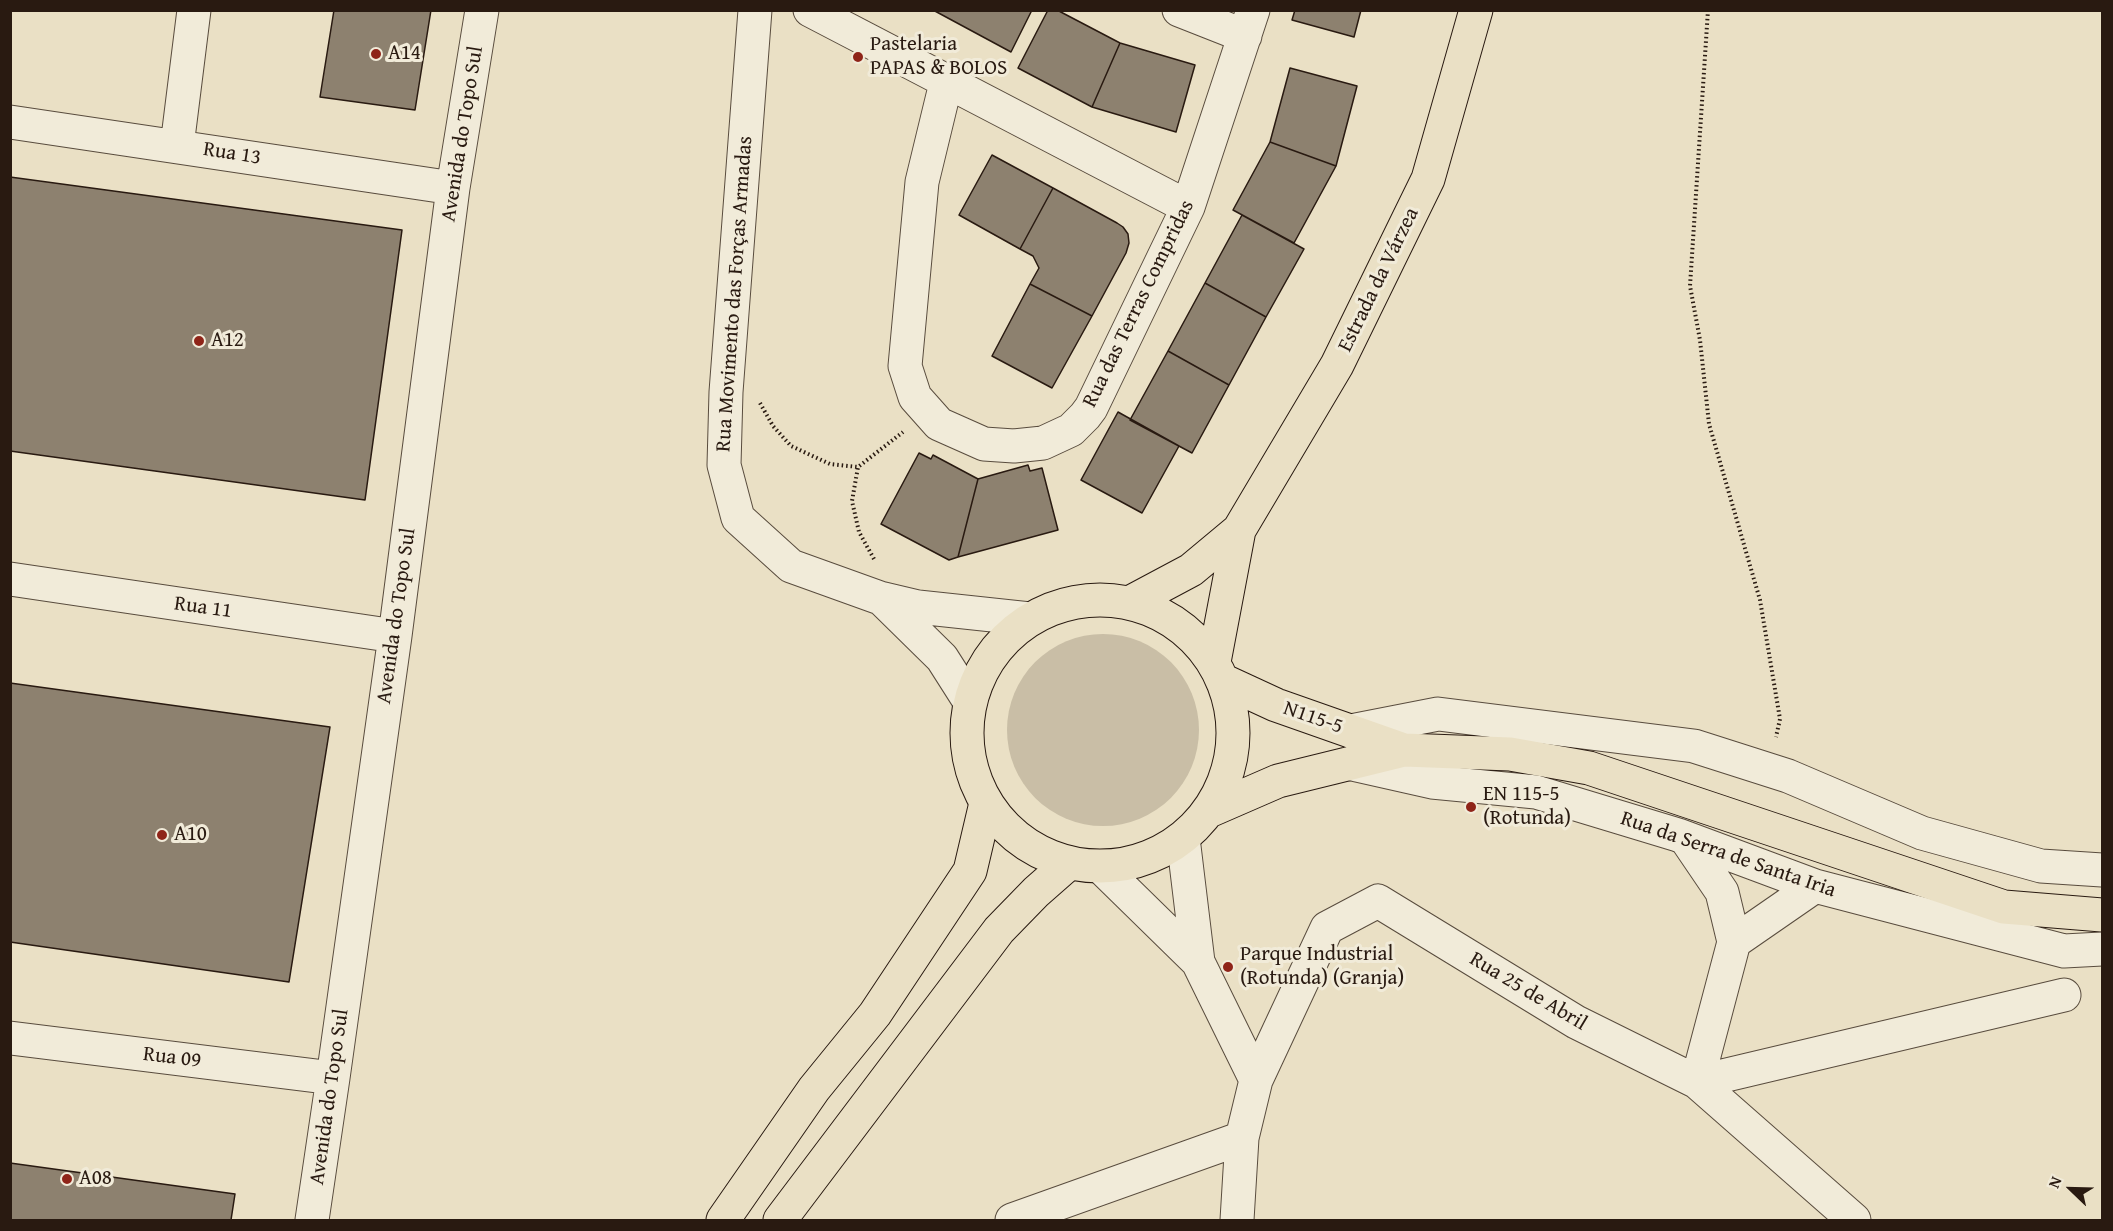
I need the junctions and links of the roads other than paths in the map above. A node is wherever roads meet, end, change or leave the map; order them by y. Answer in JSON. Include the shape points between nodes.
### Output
{"nodes":[{"id":1,"x":194,"y":10,"type":"edge"},
{"id":2,"x":482,"y":10,"type":"edge"},
{"id":3,"x":755,"y":10,"type":"edge"},
{"id":4,"x":810,"y":10,"type":"edge"},
{"id":5,"x":1179,"y":10,"type":"edge"},
{"id":6,"x":1476,"y":10,"type":"edge"},
{"id":7,"x":1249,"y":23,"type":"edge"},
{"id":8,"x":946,"y":83,"type":"junction"},
{"id":9,"x":10,"y":122,"type":"edge"},
{"id":10,"x":177,"y":146,"type":"junction"},
{"id":11,"x":453,"y":188,"type":"junction"},
{"id":12,"x":1188,"y":207,"type":"junction"},
{"id":13,"x":1239,"y":530,"type":"junction"},
{"id":14,"x":10,"y":579,"type":"edge"},
{"id":15,"x":880,"y":598,"type":"junction"},
{"id":16,"x":1131,"y":602,"type":"junction"},
{"id":17,"x":1030,"y":619,"type":"junction"},
{"id":18,"x":395,"y":636,"type":"junction"},
{"id":19,"x":1219,"y":671,"type":"junction"},
{"id":20,"x":970,"y":702,"type":"junction"},
{"id":21,"x":1351,"y":731,"type":"junction"},
{"id":22,"x":1404,"y":750,"type":"junction"},
{"id":23,"x":1352,"y":764,"type":"junction"},
{"id":24,"x":986,"y":803,"type":"junction"},
{"id":25,"x":1209,"y":811,"type":"junction"},
{"id":26,"x":1183,"y":838,"type":"junction"},
{"id":27,"x":1686,"y":838,"type":"junction"},
{"id":28,"x":1069,"y":863,"type":"junction"},
{"id":29,"x":1101,"y":867,"type":"junction"},
{"id":30,"x":2103,"y":870,"type":"edge"},
{"id":31,"x":1815,"y":886,"type":"junction"},
{"id":32,"x":2103,"y":915,"type":"edge"},
{"id":33,"x":1734,"y":942,"type":"junction"},
{"id":34,"x":2103,"y":949,"type":"edge"},
{"id":35,"x":1198,"y":962,"type":"junction"},
{"id":36,"x":2064,"y":996,"type":"dead end"},
{"id":37,"x":10,"y":1038,"type":"edge"},
{"id":38,"x":333,"y":1078,"type":"junction"},
{"id":39,"x":1256,"y":1080,"type":"junction"},
{"id":40,"x":1697,"y":1082,"type":"junction"},
{"id":41,"x":1242,"y":1138,"type":"junction"},
{"id":42,"x":312,"y":1221,"type":"edge"},
{"id":43,"x":723,"y":1221,"type":"edge"},
{"id":44,"x":780,"y":1221,"type":"edge"},
{"id":45,"x":1012,"y":1221,"type":"edge"},
{"id":46,"x":1237,"y":1221,"type":"edge"},
{"id":47,"x":1854,"y":1221,"type":"edge"}],
"edges":[{"from":1,"to":10,"type":"street"},
{"from":2,"to":11,"type":"street","name":"Avenida do Topo Sul"},
{"from":3,"to":15,"type":"street","name":"Rua Movimento das Forças Armadas","via":[[724,465],[738,518],[791,566]]},
{"from":4,"to":8,"type":"street"},
{"from":5,"to":7,"type":"street"},
{"from":6,"to":13,"type":"main road","name":"Estrada da Várzea","via":[[1428,179],[1337,365]]},
{"from":7,"to":12,"type":"street","name":"Rua das Terras Compridas"},
{"from":8,"to":12,"type":"street"},
{"from":8,"to":12,"type":"street","name":"Rua das Terras Compridas","via":[[922,182],[905,366],[915,397],[939,424],[984,444],[996,445],[1030,446],[1071,430],[1091,408]]},
{"from":9,"to":10,"type":"street","name":"Rua 13"},
{"from":10,"to":11,"type":"street","name":"Rua 13"},
{"from":11,"to":18,"type":"street","name":"Avenida do Topo Sul"},
{"from":13,"to":16,"type":"main road","name":"Estrada da Várzea","via":[[1191,570]]},
{"from":13,"to":19,"type":"main road","name":"Estrada da Várzea"},
{"from":14,"to":18,"type":"street","name":"Rua 11"},
{"from":15,"to":17,"type":"street","name":"Rua Movimento das Forças Armadas","via":[[918,607]]},
{"from":15,"to":20,"type":"street","name":"Rua Movimento das Forças Armadas","via":[[942,658]]},
{"from":16,"to":17,"type":"main road","via":[[1096,599],[1062,605]]},
{"from":16,"to":19,"type":"main road","via":[[1163,615],[1192,635]]},
{"from":17,"to":20,"type":"main road","via":[[1003,641],[983,670]]},
{"from":18,"to":38,"type":"street","name":"Avenida do Topo Sul"},
{"from":19,"to":21,"type":"main road","name":"N115-5","via":[[1276,705]]},
{"from":19,"to":25,"type":"main road","via":[[1234,725],[1229,770]]},
{"from":20,"to":24,"type":"main road","via":[[967,736],[972,771]]},
{"from":21,"to":22,"type":"main road","name":"N115-5"},
{"from":21,"to":30,"type":"street","via":[[1438,714],[1694,746],[1788,776],[1923,833],[2041,866]]},
{"from":22,"to":23,"type":"main road"},
{"from":22,"to":32,"type":"main road","via":[[1510,754],[1588,768],[2004,907]]},
{"from":23,"to":25,"type":"main road","via":[[1278,781]]},
{"from":23,"to":27,"type":"street","name":"Rua da Serra de Santa Iria","via":[[1432,782],[1536,792]]},
{"from":24,"to":28,"type":"main road","via":[[1008,830],[1027,844]]},
{"from":24,"to":43,"type":"main road","via":[[970,871],[875,1014],[814,1089]]},
{"from":25,"to":26,"type":"main road"},
{"from":26,"to":29,"type":"main road","via":[[1144,860]]},
{"from":26,"to":35,"type":"street"},
{"from":27,"to":31,"type":"street","name":"Rua da Serra de Santa Iria"},
{"from":27,"to":33,"type":"street","via":[[1722,892]]},
{"from":28,"to":29,"type":"main road"},
{"from":28,"to":44,"type":"main road","via":[[999,930]]},
{"from":29,"to":35,"type":"street"},
{"from":31,"to":33,"type":"street"},
{"from":31,"to":34,"type":"street","name":"Rua da Serra de Santa Iria","via":[[2064,951]]},
{"from":33,"to":40,"type":"street"},
{"from":35,"to":39,"type":"street"},
{"from":36,"to":40,"type":"street"},
{"from":37,"to":38,"type":"street","name":"Rua 09"},
{"from":38,"to":42,"type":"street","name":"Avenida do Topo Sul"},
{"from":39,"to":40,"type":"street","name":"Rua 25 de Abril","via":[[1327,928],[1378,902],[1576,1022]]},
{"from":39,"to":41,"type":"street"},
{"from":40,"to":47,"type":"street","name":"Rua 25 de Abril"},
{"from":41,"to":45,"type":"street"},
{"from":41,"to":46,"type":"street"}]}
